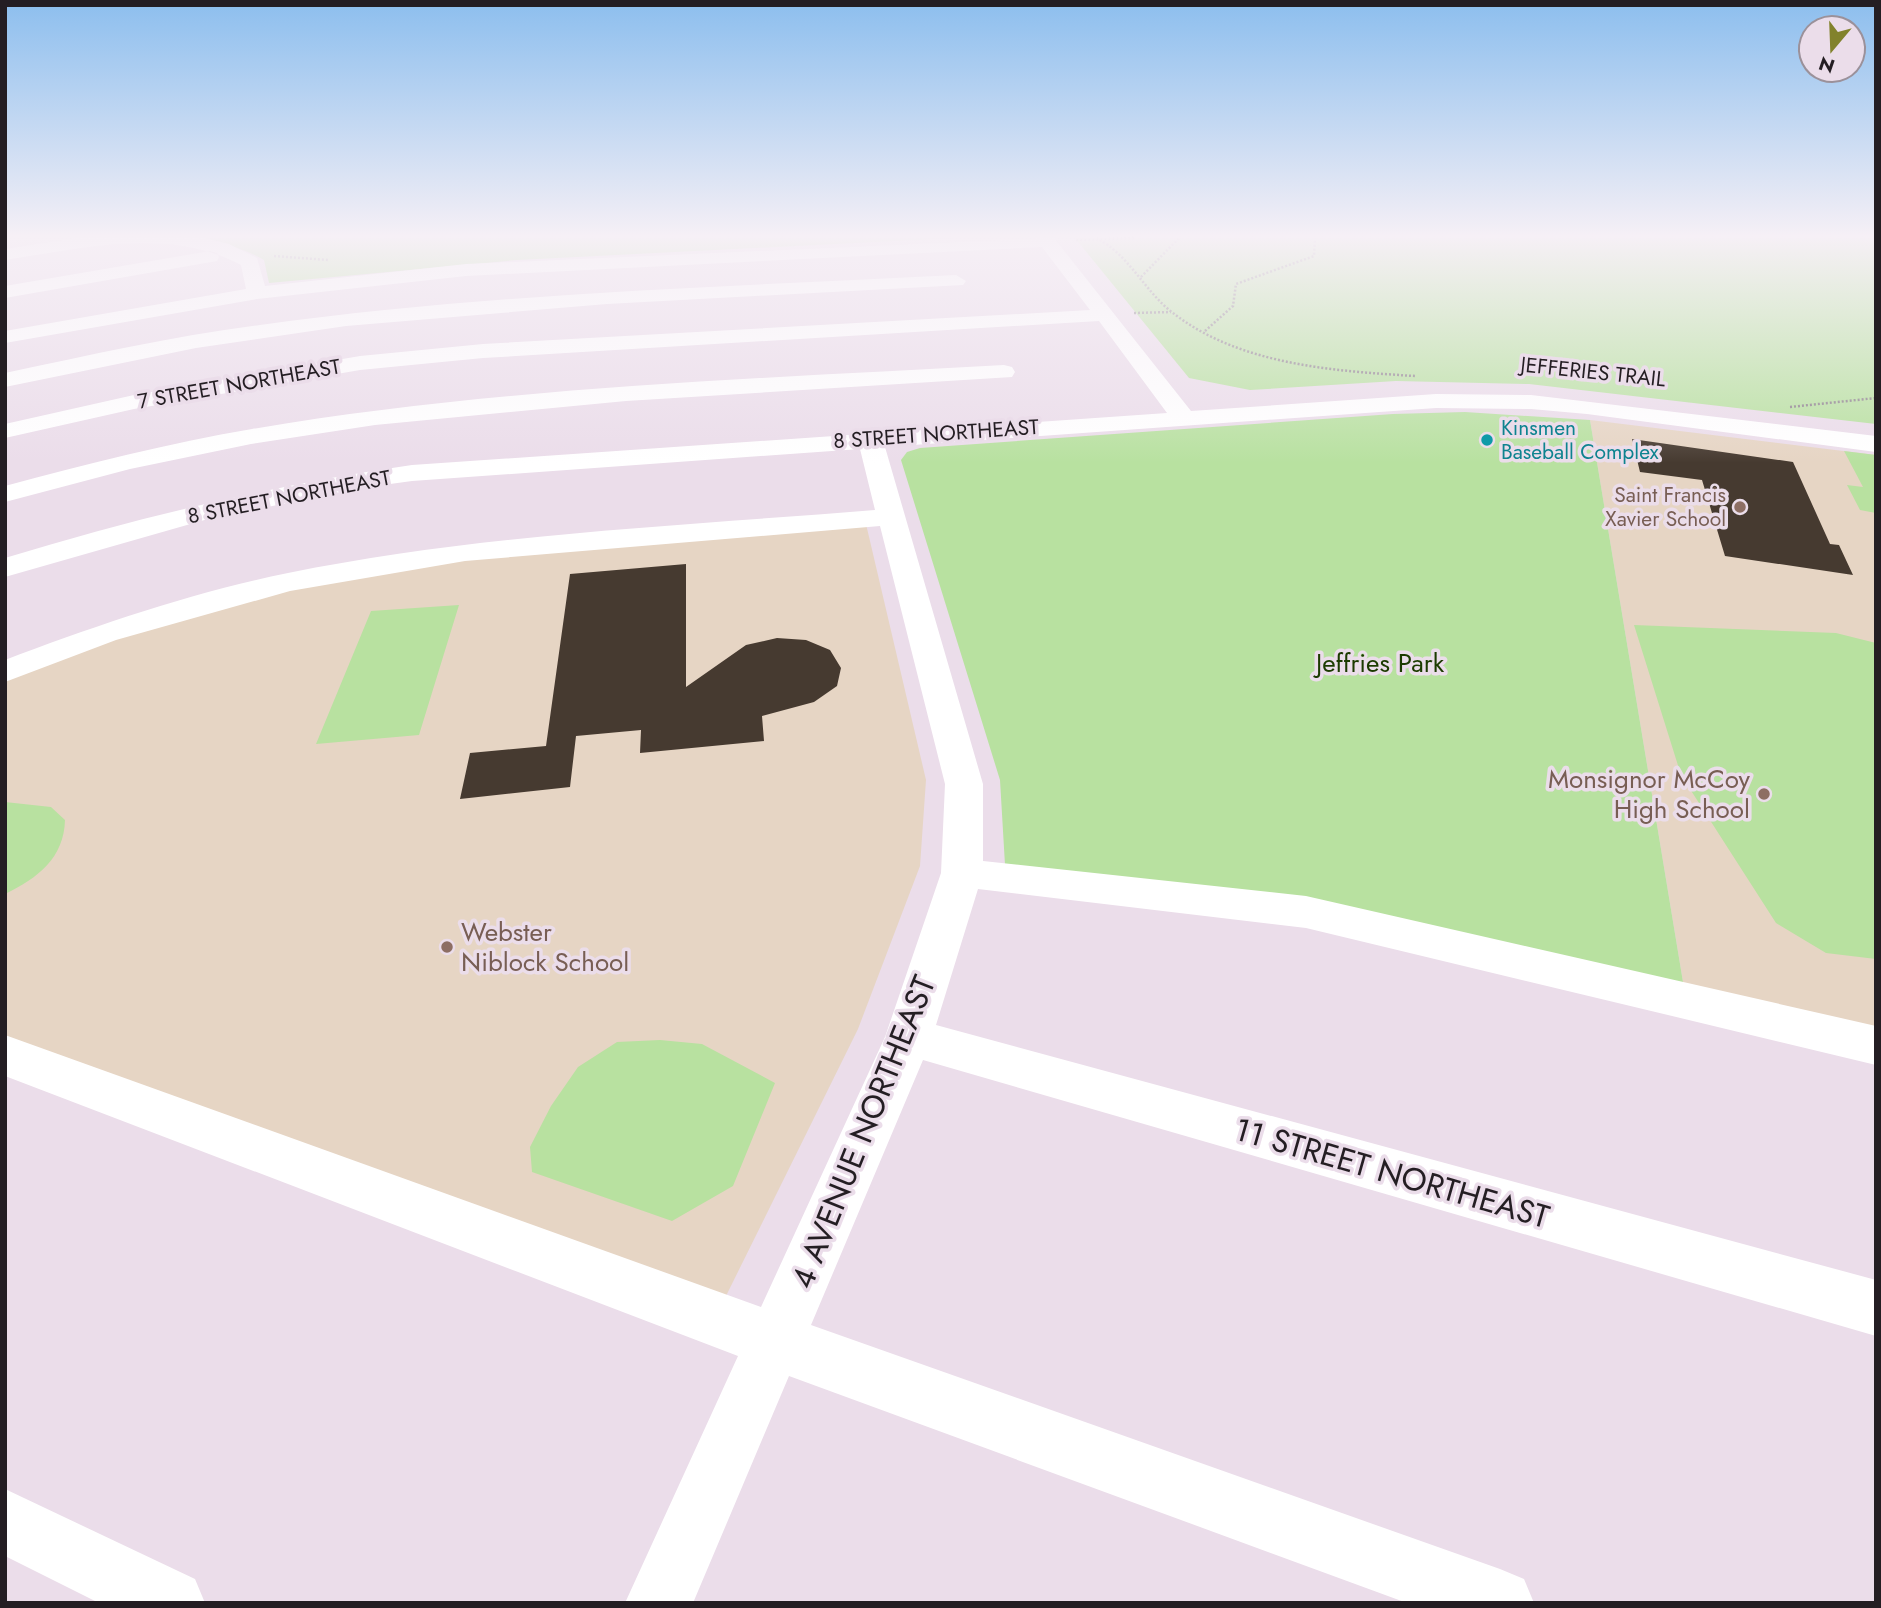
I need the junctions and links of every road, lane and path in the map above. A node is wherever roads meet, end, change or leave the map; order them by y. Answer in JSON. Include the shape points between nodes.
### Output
{"nodes":[{"id":1,"x":142,"y":313,"type":"edge"},
{"id":2,"x":367,"y":313,"type":"edge"},
{"id":3,"x":427,"y":313,"type":"edge"},
{"id":4,"x":973,"y":313,"type":"edge"},
{"id":5,"x":1174,"y":313,"type":"edge"},
{"id":6,"x":1225,"y":313,"type":"edge"},
{"id":7,"x":1104,"y":314,"type":"joint"},
{"id":8,"x":366,"y":319,"type":"junction"},
{"id":9,"x":978,"y":322,"type":"junction"},
{"id":10,"x":1205,"y":331,"type":"junction"},
{"id":11,"x":5,"y":337,"type":"edge"},
{"id":12,"x":995,"y":355,"type":"junction"},
{"id":13,"x":360,"y":363,"type":"junction"},
{"id":14,"x":1423,"y":376,"type":"dead end"},
{"id":15,"x":5,"y":380,"type":"edge"},
{"id":16,"x":1876,"y":398,"type":"edge"},
{"id":17,"x":356,"y":404,"type":"junction"},
{"id":18,"x":1785,"y":407,"type":"dead end"},
{"id":19,"x":1024,"y":409,"type":"junction"},
{"id":20,"x":1183,"y":417,"type":"junction"},
{"id":21,"x":5,"y":431,"type":"edge"},
{"id":22,"x":870,"y":439,"type":"junction"},
{"id":23,"x":1876,"y":444,"type":"edge"},
{"id":24,"x":346,"y":481,"type":"junction"},
{"id":25,"x":5,"y":494,"type":"edge"},
{"id":26,"x":892,"y":517,"type":"junction"},
{"id":27,"x":5,"y":568,"type":"edge"},
{"id":28,"x":5,"y":672,"type":"edge"},
{"id":29,"x":962,"y":873,"type":"junction"},
{"id":30,"x":909,"y":1037,"type":"junction"},
{"id":31,"x":1876,"y":1046,"type":"edge"},
{"id":32,"x":5,"y":1055,"type":"edge"},
{"id":33,"x":1876,"y":1308,"type":"edge"},
{"id":34,"x":776,"y":1342,"type":"junction"},
{"id":35,"x":5,"y":1521,"type":"edge"},
{"id":36,"x":171,"y":1603,"type":"edge"},
{"id":37,"x":659,"y":1603,"type":"edge"},
{"id":38,"x":1500,"y":1603,"type":"edge"}],
"edges":[{"from":1,"to":11,"type":"street"},
{"from":2,"to":8,"type":"street"},
{"from":3,"to":8,"type":"street"},
{"from":4,"to":9,"type":"street"},
{"from":5,"to":10,"type":"path"},
{"from":6,"to":10,"type":"path"},
{"from":7,"to":9,"type":"street","name":"7 STREET NORTHEAST"},
{"from":7,"to":20,"type":"street"},
{"from":8,"to":13,"type":"street"},
{"from":8,"to":15,"type":"street","via":[[258,331]]},
{"from":9,"to":12,"type":"street"},
{"from":9,"to":13,"type":"street","name":"7 STREET NORTHEAST","via":[[483,351]]},
{"from":10,"to":14,"type":"path","via":[[1279,359]]},
{"from":12,"to":17,"type":"street","via":[[538,399]]},
{"from":12,"to":19,"type":"street"},
{"from":13,"to":17,"type":"street"},
{"from":13,"to":21,"type":"street","name":"7 STREET NORTHEAST","via":[[134,402]]},
{"from":16,"to":18,"type":"path"},
{"from":17,"to":24,"type":"street"},
{"from":17,"to":25,"type":"street","via":[[262,432]]},
{"from":19,"to":20,"type":"street","name":"8 STREET NORTHEAST"},
{"from":19,"to":22,"type":"street","name":"8 STREET NORTHEAST"},
{"from":20,"to":23,"type":"street","name":"8 STREET NORTHEAST","via":[[1436,401],[1518,401]]},
{"from":22,"to":24,"type":"street","name":"8 STREET NORTHEAST","via":[[478,466]]},
{"from":22,"to":26,"type":"street","name":"4 AVENUE NORTHEAST"},
{"from":24,"to":27,"type":"street","name":"8 STREET NORTHEAST","via":[[184,518]]},
{"from":26,"to":28,"type":"street","via":[[465,552],[286,582],[105,634]]},
{"from":26,"to":29,"type":"street","name":"4 AVENUE NORTHEAST","via":[[964,785]]},
{"from":29,"to":30,"type":"street","name":"4 AVENUE NORTHEAST"},
{"from":29,"to":31,"type":"street","via":[[1306,912]]},
{"from":30,"to":33,"type":"street","name":"11 STREET NORTHEAST"},
{"from":30,"to":34,"type":"street","name":"4 AVENUE NORTHEAST"},
{"from":32,"to":34,"type":"street"},
{"from":34,"to":37,"type":"street","name":"4 AVENUE NORTHEAST"},
{"from":34,"to":38,"type":"street"},
{"from":35,"to":36,"type":"street"}]}
